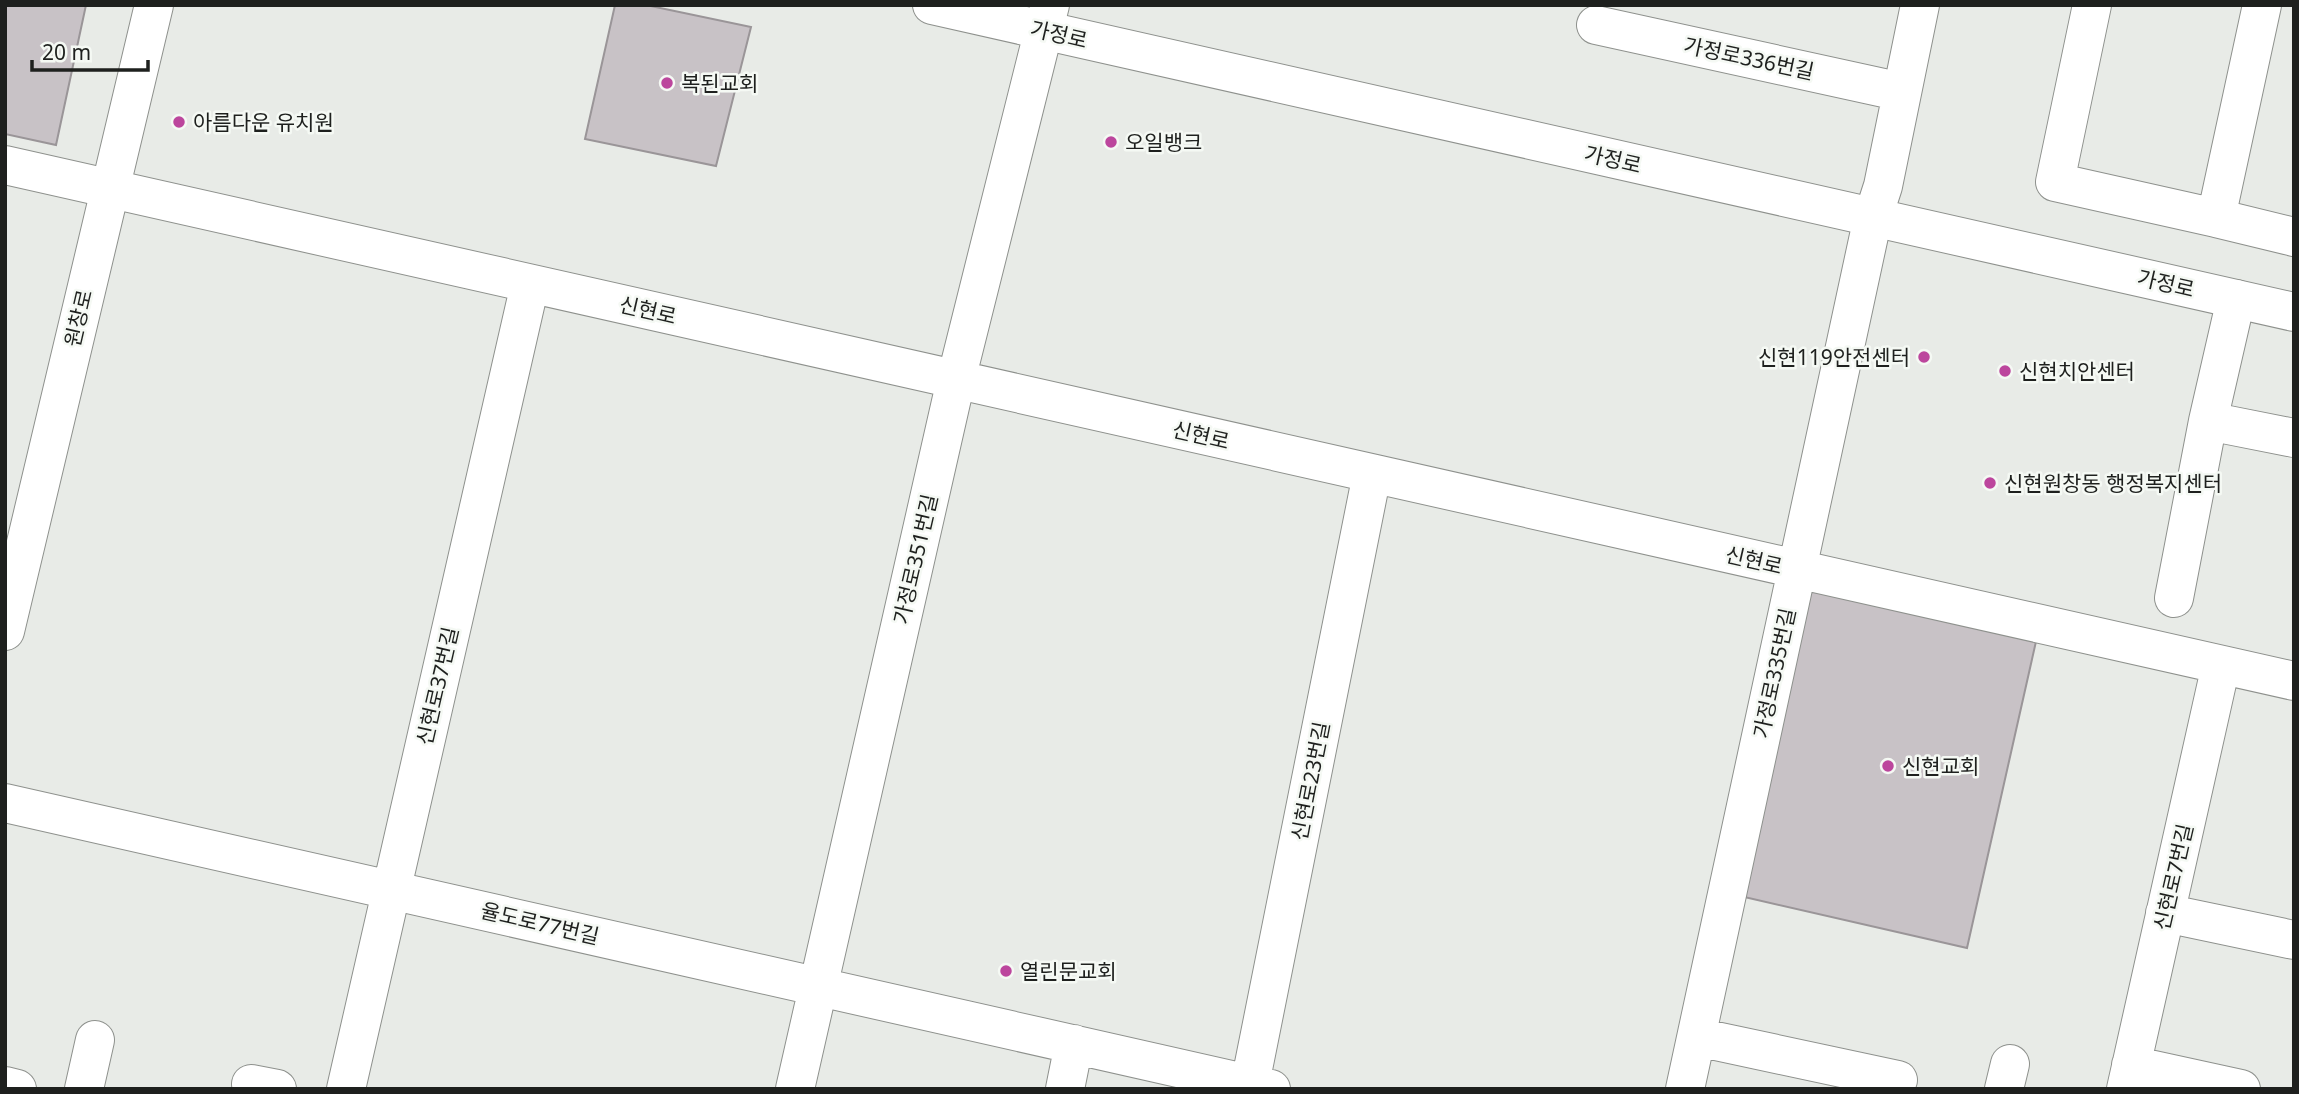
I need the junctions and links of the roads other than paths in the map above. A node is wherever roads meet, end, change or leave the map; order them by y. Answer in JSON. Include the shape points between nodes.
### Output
{"nodes":[{"id":1,"x":154,"y":5,"type":"edge"},
{"id":2,"x":932,"y":5,"type":"edge"},
{"id":3,"x":1920,"y":5,"type":"edge"},
{"id":4,"x":2092,"y":5,"type":"edge"},
{"id":5,"x":2262,"y":5,"type":"edge"},
{"id":6,"x":1047,"y":18,"type":"edge"},
{"id":7,"x":1597,"y":25,"type":"dead end"},
{"id":8,"x":1902,"y":92,"type":"junction"},
{"id":9,"x":5,"y":165,"type":"edge"},
{"id":10,"x":109,"y":188,"type":"junction"},
{"id":11,"x":1873,"y":217,"type":"junction"},
{"id":12,"x":2216,"y":218,"type":"junction"},
{"id":13,"x":2294,"y":237,"type":"edge"},
{"id":14,"x":530,"y":284,"type":"junction"},
{"id":15,"x":2236,"y":299,"type":"junction"},
{"id":16,"x":2294,"y":312,"type":"edge"},
{"id":17,"x":956,"y":380,"type":"junction"},
{"id":18,"x":2208,"y":421,"type":"junction"},
{"id":19,"x":2294,"y":438,"type":"edge"},
{"id":20,"x":1372,"y":474,"type":"junction"},
{"id":21,"x":1796,"y":570,"type":"junction"},
{"id":22,"x":2174,"y":598,"type":"dead end"},
{"id":23,"x":5,"y":631,"type":"edge"},
{"id":24,"x":2221,"y":665,"type":"junction"},
{"id":25,"x":2294,"y":681,"type":"edge"},
{"id":26,"x":5,"y":803,"type":"edge"},
{"id":27,"x":390,"y":890,"type":"junction"},
{"id":28,"x":2165,"y":913,"type":"junction"},
{"id":29,"x":2294,"y":940,"type":"edge"},
{"id":30,"x":818,"y":986,"type":"junction"},
{"id":31,"x":1697,"y":1037,"type":"junction"},
{"id":32,"x":95,"y":1040,"type":"dead end"},
{"id":33,"x":1074,"y":1044,"type":"junction"},
{"id":34,"x":2129,"y":1077,"type":"edge"},
{"id":35,"x":1898,"y":1080,"type":"dead end"},
{"id":36,"x":5,"y":1086,"type":"edge"},
{"id":37,"x":1257,"y":1087,"type":"edge"},
{"id":38,"x":18,"y":1089,"type":"edge"},
{"id":39,"x":84,"y":1089,"type":"edge"},
{"id":40,"x":346,"y":1089,"type":"edge"},
{"id":41,"x":795,"y":1089,"type":"edge"},
{"id":42,"x":1065,"y":1089,"type":"edge"},
{"id":43,"x":1685,"y":1089,"type":"edge"},
{"id":44,"x":2241,"y":1089,"type":"edge"}],
"edges":[{"from":1,"to":10,"type":"street","name":"원창로"},
{"from":2,"to":6,"type":"street","name":"가정로"},
{"from":3,"to":8,"type":"street"},
{"from":4,"to":12,"type":"street","via":[[2054,181]]},
{"from":5,"to":12,"type":"street"},
{"from":6,"to":11,"type":"street","name":"가정로"},
{"from":6,"to":17,"type":"street","name":"가정로351번길"},
{"from":7,"to":8,"type":"street","name":"가정로336번길"},
{"from":8,"to":11,"type":"street"},
{"from":9,"to":10,"type":"street","name":"신현로"},
{"from":10,"to":14,"type":"street","name":"신현로"},
{"from":10,"to":23,"type":"street","name":"원창로"},
{"from":11,"to":15,"type":"street","name":"가정로"},
{"from":11,"to":21,"type":"street","name":"가정로335번길"},
{"from":12,"to":13,"type":"street"},
{"from":14,"to":17,"type":"street","name":"신현로"},
{"from":14,"to":27,"type":"street","name":"신현로37번길"},
{"from":15,"to":16,"type":"street","name":"가정로"},
{"from":15,"to":18,"type":"street"},
{"from":17,"to":20,"type":"street","name":"신현로"},
{"from":17,"to":30,"type":"street","name":"가정로351번길"},
{"from":18,"to":19,"type":"street"},
{"from":18,"to":22,"type":"street"},
{"from":20,"to":21,"type":"street","name":"신현로"},
{"from":20,"to":37,"type":"street","name":"신현로23번길"},
{"from":21,"to":24,"type":"street","name":"신현로"},
{"from":21,"to":31,"type":"street","name":"가정로335번길"},
{"from":24,"to":25,"type":"street","name":"신현로"},
{"from":24,"to":28,"type":"street","name":"신현로7번길"},
{"from":26,"to":27,"type":"street","name":"율도로77번길"},
{"from":27,"to":30,"type":"street","name":"율도로77번길"},
{"from":27,"to":40,"type":"street","name":"신현로37번길"},
{"from":28,"to":29,"type":"street"},
{"from":28,"to":34,"type":"street","name":"신현로7번길"},
{"from":30,"to":33,"type":"street","name":"율도로77번길"},
{"from":30,"to":41,"type":"street","name":"가정로351번길"},
{"from":31,"to":35,"type":"street"},
{"from":31,"to":43,"type":"street","name":"가정로335번길"},
{"from":32,"to":39,"type":"street"},
{"from":33,"to":37,"type":"street","name":"율도로77번길"},
{"from":33,"to":42,"type":"street"},
{"from":34,"to":44,"type":"street"},
{"from":36,"to":38,"type":"street"}]}
